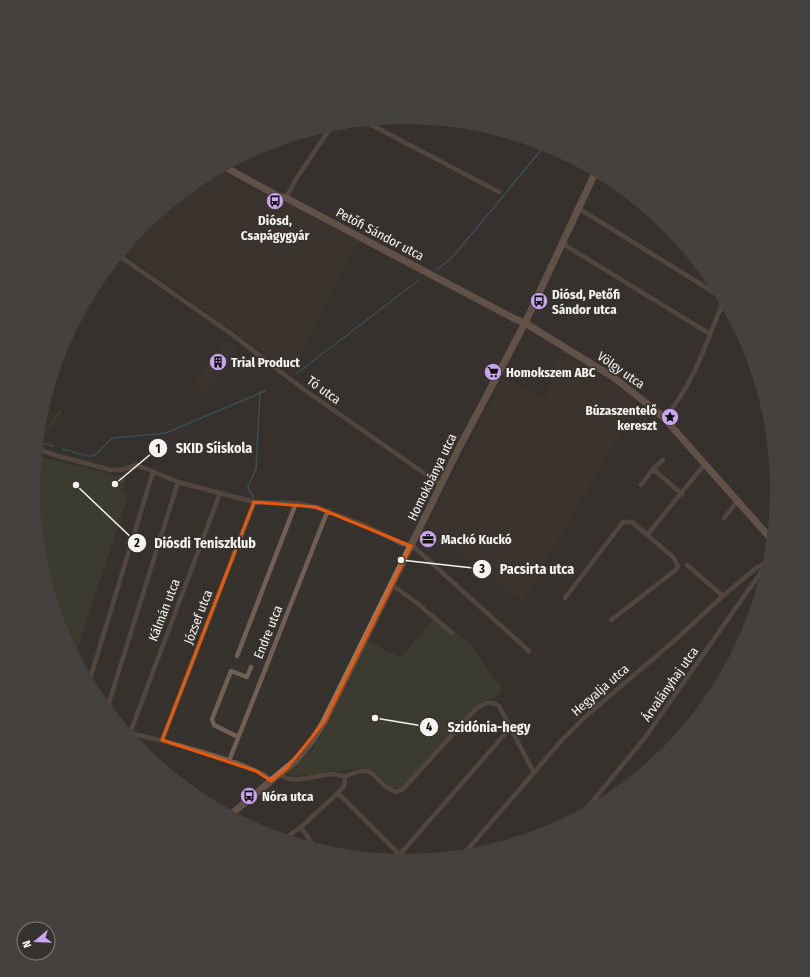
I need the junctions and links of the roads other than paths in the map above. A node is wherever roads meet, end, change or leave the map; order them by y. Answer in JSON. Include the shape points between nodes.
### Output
{"nodes":[{"id":1,"x":372,"y":125,"type":"edge"},
{"id":2,"x":327,"y":132,"type":"edge"},
{"id":3,"x":229,"y":169,"type":"edge"},
{"id":4,"x":594,"y":176,"type":"edge"},
{"id":5,"x":499,"y":192,"type":"dead end"},
{"id":6,"x":286,"y":198,"type":"junction"},
{"id":7,"x":578,"y":208,"type":"junction"},
{"id":8,"x":562,"y":244,"type":"junction"},
{"id":9,"x":122,"y":258,"type":"edge"},
{"id":10,"x":712,"y":292,"type":"edge"},
{"id":11,"x":721,"y":305,"type":"edge"},
{"id":12,"x":525,"y":323,"type":"junction"},
{"id":13,"x":710,"y":334,"type":"junction"},
{"id":14,"x":664,"y":418,"type":"junction"},
{"id":15,"x":42,"y":451,"type":"edge"},
{"id":16,"x":663,"y":460,"type":"dead end"},
{"id":17,"x":704,"y":465,"type":"junction"},
{"id":18,"x":653,"y":469,"type":"junction"},
{"id":19,"x":153,"y":472,"type":"junction"},
{"id":20,"x":178,"y":482,"type":"junction"},
{"id":21,"x":441,"y":485,"type":"junction"},
{"id":22,"x":641,"y":485,"type":"dead end"},
{"id":23,"x":220,"y":493,"type":"junction"},
{"id":24,"x":682,"y":494,"type":"junction"},
{"id":25,"x":254,"y":502,"type":"junction"},
{"id":26,"x":737,"y":502,"type":"junction"},
{"id":27,"x":296,"y":503,"type":"junction"},
{"id":28,"x":328,"y":510,"type":"junction"},
{"id":29,"x":724,"y":518,"type":"dead end"},
{"id":30,"x":647,"y":535,"type":"junction"},
{"id":31,"x":767,"y":535,"type":"edge"},
{"id":32,"x":411,"y":546,"type":"junction"},
{"id":33,"x":687,"y":565,"type":"dead end"},
{"id":34,"x":762,"y":565,"type":"edge"},
{"id":35,"x":760,"y":575,"type":"edge"},
{"id":36,"x":392,"y":585,"type":"junction"},
{"id":37,"x":723,"y":596,"type":"junction"},
{"id":38,"x":565,"y":598,"type":"dead end"},
{"id":39,"x":611,"y":620,"type":"dead end"},
{"id":40,"x":452,"y":633,"type":"dead end"},
{"id":41,"x":529,"y":651,"type":"dead end"},
{"id":42,"x":237,"y":656,"type":"dead end"},
{"id":43,"x":251,"y":667,"type":"dead end"},
{"id":44,"x":91,"y":675,"type":"edge"},
{"id":45,"x":109,"y":701,"type":"edge"},
{"id":46,"x":511,"y":727,"type":"junction"},
{"id":47,"x":130,"y":728,"type":"edge"},
{"id":48,"x":136,"y":735,"type":"edge"},
{"id":49,"x":238,"y":737,"type":"junction"},
{"id":50,"x":162,"y":740,"type":"junction"},
{"id":51,"x":229,"y":761,"type":"junction"},
{"id":52,"x":534,"y":773,"type":"junction"},
{"id":53,"x":280,"y":774,"type":"junction"},
{"id":54,"x":344,"y":777,"type":"junction"},
{"id":55,"x":271,"y":781,"type":"junction"},
{"id":56,"x":338,"y":793,"type":"junction"},
{"id":57,"x":592,"y":802,"type":"edge"},
{"id":58,"x":235,"y":811,"type":"edge"},
{"id":59,"x":301,"y":827,"type":"junction"},
{"id":60,"x":290,"y":835,"type":"edge"},
{"id":61,"x":310,"y":841,"type":"edge"},
{"id":62,"x":470,"y":847,"type":"edge"},
{"id":63,"x":399,"y":854,"type":"edge"},
{"id":64,"x":401,"y":854,"type":"edge"}],
"edges":[{"from":1,"to":5,"type":"street"},
{"from":2,"to":6,"type":"street"},
{"from":3,"to":6,"type":"street","name":"Petőfi Sándor utca"},
{"from":4,"to":7,"type":"street","name":"Homokbánya utca"},
{"from":6,"to":12,"type":"street","name":"Petőfi Sándor utca"},
{"from":7,"to":8,"type":"street","name":"Homokbánya utca"},
{"from":7,"to":10,"type":"street"},
{"from":8,"to":12,"type":"street","name":"Homokbánya utca"},
{"from":8,"to":13,"type":"street"},
{"from":9,"to":21,"type":"street","name":"Tó utca"},
{"from":11,"to":13,"type":"street"},
{"from":12,"to":14,"type":"street","name":"Völgy utca","via":[[613,376]]},
{"from":12,"to":21,"type":"street","name":"Homokbánya utca"},
{"from":13,"to":14,"type":"street","via":[[686,388]]},
{"from":14,"to":17,"type":"street","name":"Völgy utca"},
{"from":15,"to":19,"type":"street","via":[[111,470],[121,470],[135,465]]},
{"from":16,"to":18,"type":"street"},
{"from":17,"to":24,"type":"street"},
{"from":17,"to":26,"type":"street","name":"Völgy utca"},
{"from":18,"to":22,"type":"street"},
{"from":18,"to":24,"type":"street"},
{"from":19,"to":20,"type":"street"},
{"from":19,"to":44,"type":"street"},
{"from":20,"to":23,"type":"street"},
{"from":20,"to":45,"type":"street"},
{"from":21,"to":32,"type":"street","name":"Homokbánya utca"},
{"from":23,"to":25,"type":"street"},
{"from":23,"to":47,"type":"street","name":"Kálmán utca"},
{"from":24,"to":30,"type":"street"},
{"from":25,"to":27,"type":"street"},
{"from":25,"to":50,"type":"street","name":"József utca"},
{"from":26,"to":29,"type":"street"},
{"from":26,"to":31,"type":"street","name":"Völgy utca"},
{"from":27,"to":28,"type":"street"},
{"from":27,"to":42,"type":"street"},
{"from":28,"to":32,"type":"street"},
{"from":28,"to":49,"type":"street","name":"Endre utca"},
{"from":30,"to":38,"type":"street","via":[[632,522],[623,522]]},
{"from":30,"to":39,"type":"street","via":[[673,557],[677,569]]},
{"from":32,"to":36,"type":"street","name":"Homokbánya utca"},
{"from":32,"to":41,"type":"street"},
{"from":33,"to":37,"type":"street"},
{"from":34,"to":37,"type":"street","name":"Hegyalja utca"},
{"from":35,"to":57,"type":"street","name":"Árvalányhaj utca","via":[[644,739]]},
{"from":36,"to":40,"type":"street"},
{"from":36,"to":53,"type":"street","name":"Homokbánya utca","via":[[324,722],[304,751]]},
{"from":37,"to":52,"type":"street","name":"Hegyalja utca","via":[[586,716]]},
{"from":43,"to":49,"type":"street","via":[[247,677],[231,671],[212,719],[214,725]]},
{"from":46,"to":52,"type":"street"},
{"from":46,"to":54,"type":"street","via":[[499,706],[494,702],[486,703],[475,710],[404,789],[391,791],[368,771],[361,770]]},
{"from":46,"to":64,"type":"street"},
{"from":48,"to":50,"type":"street"},
{"from":49,"to":51,"type":"street","name":"Endre utca"},
{"from":50,"to":51,"type":"street"},
{"from":51,"to":55,"type":"street","via":[[267,776]]},
{"from":52,"to":62,"type":"street","name":"Hegyalja utca"},
{"from":53,"to":54,"type":"street","via":[[283,778],[291,780],[336,774]]},
{"from":53,"to":55,"type":"street","name":"Homokbánya utca"},
{"from":54,"to":56,"type":"street","via":[[344,786]]},
{"from":55,"to":58,"type":"street","name":"Homokbánya utca"},
{"from":56,"to":59,"type":"street"},
{"from":56,"to":63,"type":"street"},
{"from":59,"to":60,"type":"street"},
{"from":59,"to":61,"type":"street"}]}
